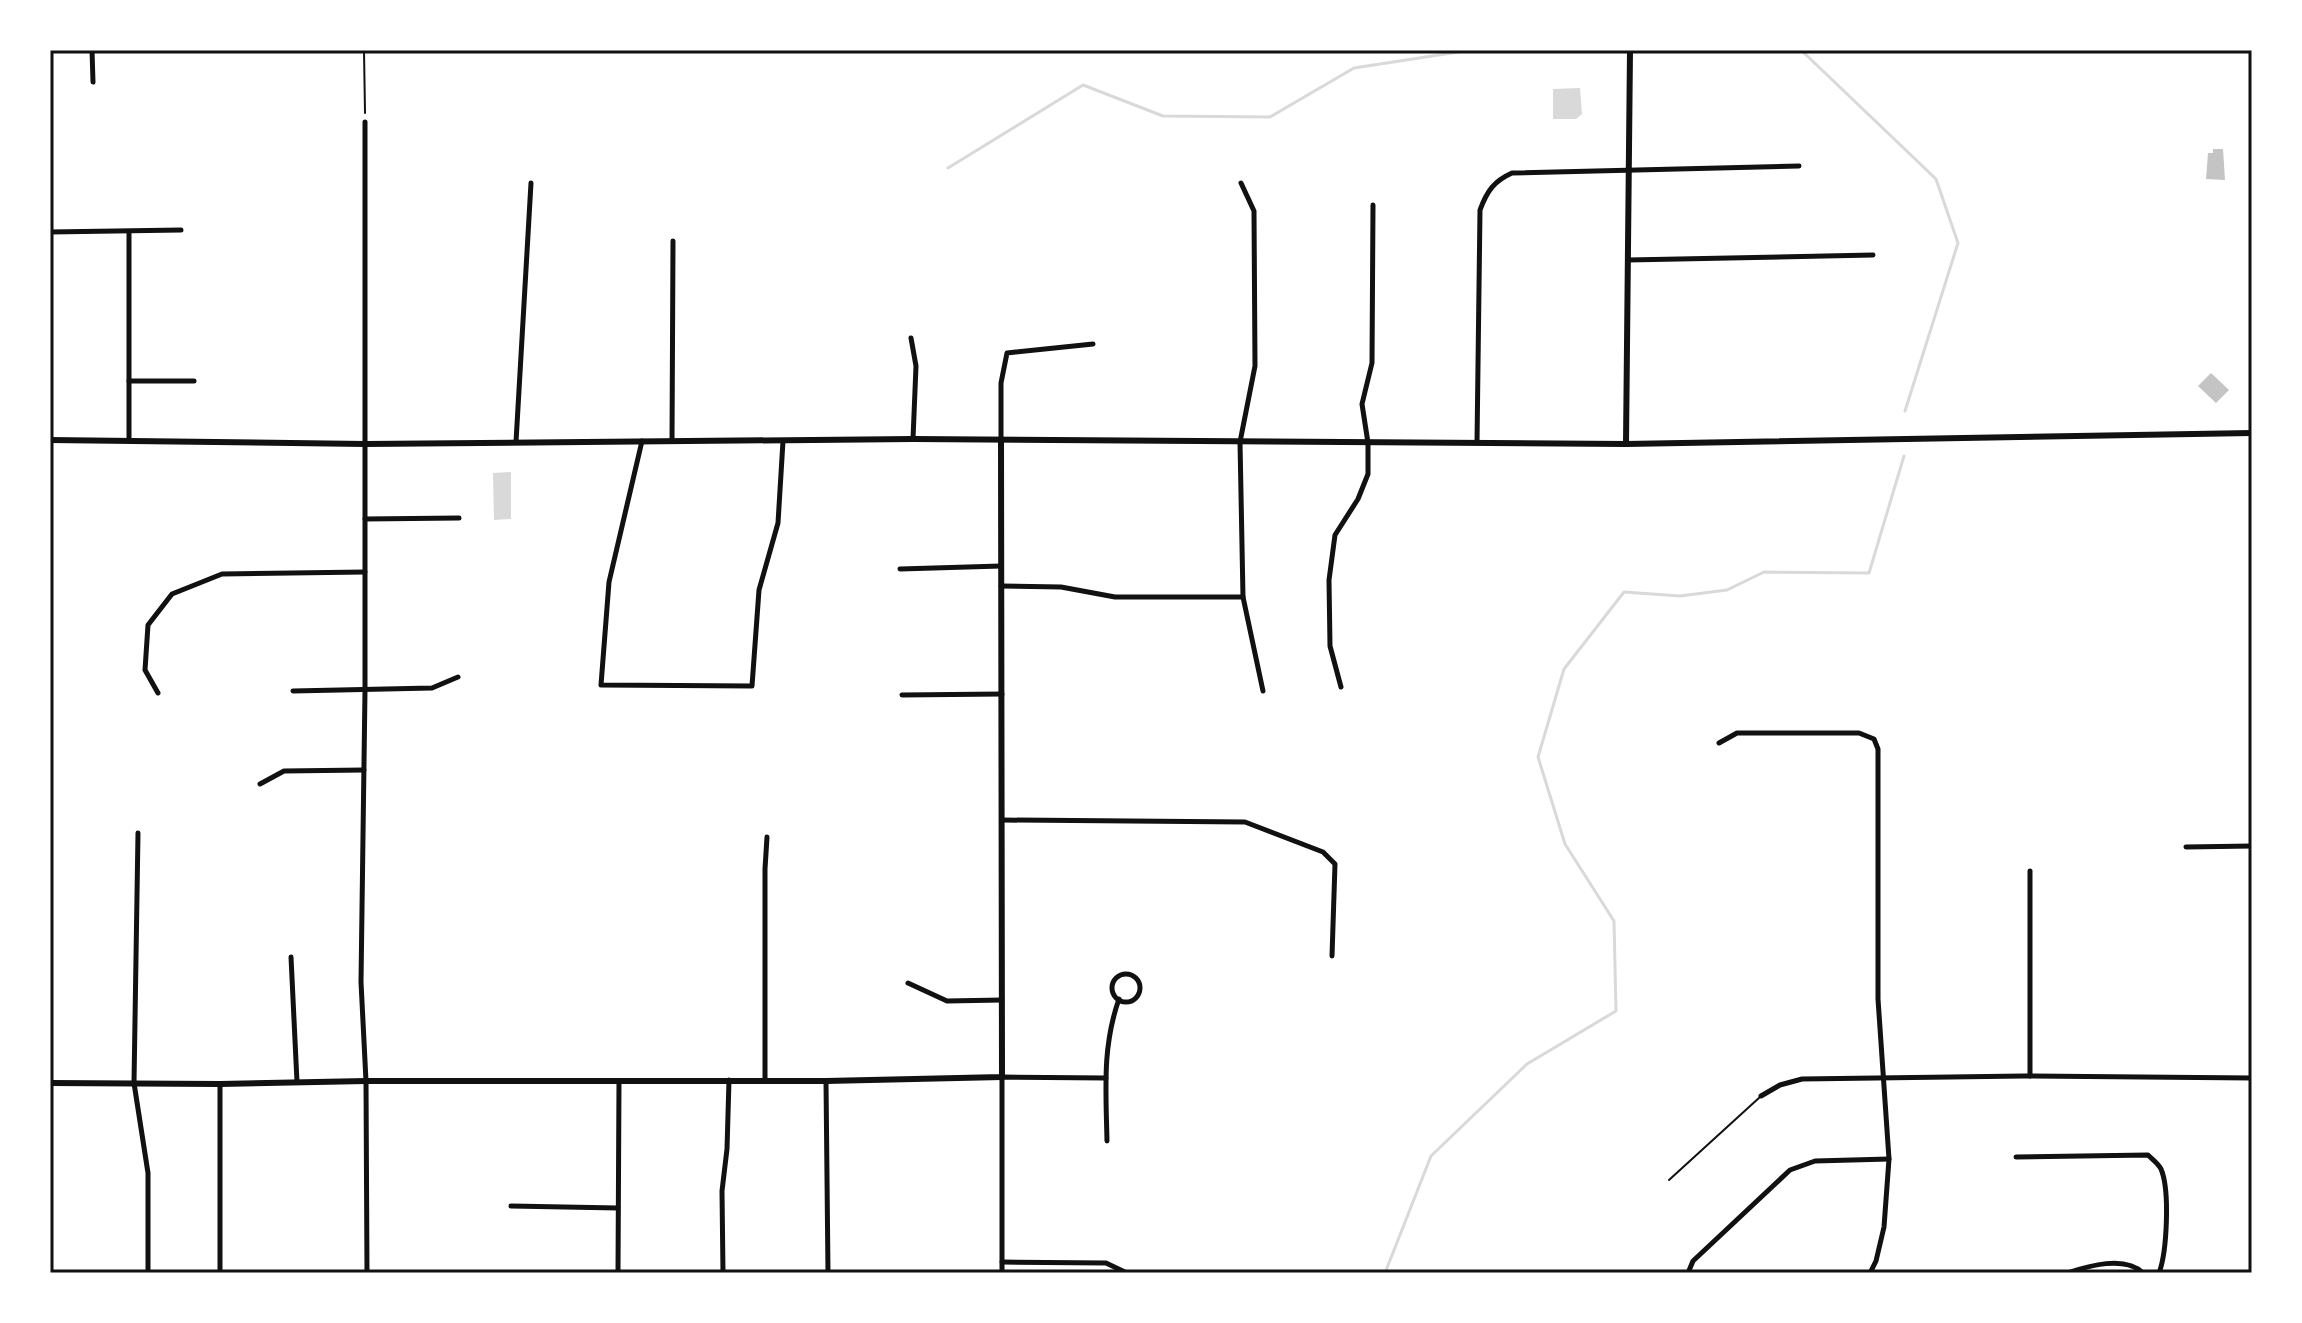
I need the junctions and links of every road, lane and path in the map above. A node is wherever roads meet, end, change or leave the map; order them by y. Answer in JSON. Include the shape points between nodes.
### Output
{"nodes":[{"id":1,"x":92,"y":50,"type":"edge"},
{"id":2,"x":364,"y":50,"type":"edge"},
{"id":3,"x":1630,"y":50,"type":"edge"},
{"id":4,"x":93,"y":82,"type":"dead end"},
{"id":5,"x":365,"y":122,"type":"joint"},
{"id":6,"x":1799,"y":166,"type":"dead end"},
{"id":7,"x":1629,"y":171,"type":"junction"},
{"id":8,"x":531,"y":183,"type":"dead end"},
{"id":9,"x":1241,"y":183,"type":"dead end"},
{"id":10,"x":1373,"y":205,"type":"dead end"},
{"id":11,"x":181,"y":230,"type":"dead end"},
{"id":12,"x":50,"y":232,"type":"edge"},
{"id":13,"x":129,"y":232,"type":"junction"},
{"id":14,"x":673,"y":241,"type":"dead end"},
{"id":15,"x":1873,"y":255,"type":"dead end"},
{"id":16,"x":1628,"y":260,"type":"junction"},
{"id":17,"x":911,"y":338,"type":"dead end"},
{"id":18,"x":1093,"y":344,"type":"dead end"},
{"id":19,"x":129,"y":381,"type":"junction"},
{"id":20,"x":194,"y":381,"type":"dead end"},
{"id":21,"x":2252,"y":433,"type":"edge"},
{"id":22,"x":913,"y":439,"type":"junction"},
{"id":23,"x":1001,"y":439,"type":"junction"},
{"id":24,"x":50,"y":440,"type":"edge"},
{"id":25,"x":129,"y":440,"type":"junction"},
{"id":26,"x":642,"y":441,"type":"junction"},
{"id":27,"x":672,"y":441,"type":"junction"},
{"id":28,"x":783,"y":441,"type":"junction"},
{"id":29,"x":516,"y":442,"type":"junction"},
{"id":30,"x":1240,"y":442,"type":"junction"},
{"id":31,"x":1368,"y":443,"type":"junction"},
{"id":32,"x":1477,"y":443,"type":"junction"},
{"id":33,"x":365,"y":444,"type":"junction"},
{"id":34,"x":1626,"y":444,"type":"junction"},
{"id":35,"x":459,"y":518,"type":"dead end"},
{"id":36,"x":365,"y":519,"type":"junction"},
{"id":37,"x":1001,"y":566,"type":"junction"},
{"id":38,"x":900,"y":569,"type":"dead end"},
{"id":39,"x":365,"y":572,"type":"junction"},
{"id":40,"x":1001,"y":586,"type":"junction"},
{"id":41,"x":1243,"y":597,"type":"junction"},
{"id":42,"x":458,"y":677,"type":"dead end"},
{"id":43,"x":1341,"y":687,"type":"dead end"},
{"id":44,"x":365,"y":690,"type":"junction"},
{"id":45,"x":293,"y":691,"type":"dead end"},
{"id":46,"x":1263,"y":691,"type":"dead end"},
{"id":47,"x":158,"y":693,"type":"dead end"},
{"id":48,"x":1002,"y":694,"type":"junction"},
{"id":49,"x":902,"y":695,"type":"dead end"},
{"id":50,"x":1719,"y":743,"type":"dead end"},
{"id":51,"x":364,"y":770,"type":"junction"},
{"id":52,"x":260,"y":784,"type":"dead end"},
{"id":53,"x":1002,"y":820,"type":"junction"},
{"id":54,"x":138,"y":833,"type":"dead end"},
{"id":55,"x":767,"y":837,"type":"dead end"},
{"id":56,"x":2252,"y":846,"type":"edge"},
{"id":57,"x":2186,"y":847,"type":"dead end"},
{"id":58,"x":2030,"y":871,"type":"dead end"},
{"id":59,"x":1332,"y":956,"type":"dead end"},
{"id":60,"x":291,"y":957,"type":"dead end"},
{"id":61,"x":908,"y":983,"type":"dead end"},
{"id":62,"x":1119,"y":999,"type":"junction"},
{"id":63,"x":1002,"y":1000,"type":"junction"},
{"id":64,"x":2030,"y":1076,"type":"junction"},
{"id":65,"x":1002,"y":1077,"type":"junction"},
{"id":66,"x":1106,"y":1078,"type":"junction"},
{"id":67,"x":1885,"y":1078,"type":"junction"},
{"id":68,"x":2252,"y":1078,"type":"edge"},
{"id":69,"x":619,"y":1080,"type":"junction"},
{"id":70,"x":729,"y":1080,"type":"junction"},
{"id":71,"x":366,"y":1081,"type":"junction"},
{"id":72,"x":765,"y":1081,"type":"junction"},
{"id":73,"x":826,"y":1081,"type":"junction"},
{"id":74,"x":297,"y":1082,"type":"junction"},
{"id":75,"x":50,"y":1083,"type":"edge"},
{"id":76,"x":134,"y":1083,"type":"junction"},
{"id":77,"x":220,"y":1084,"type":"junction"},
{"id":78,"x":1761,"y":1096,"type":"joint"},
{"id":79,"x":1107,"y":1141,"type":"dead end"},
{"id":80,"x":2016,"y":1157,"type":"dead end"},
{"id":81,"x":1889,"y":1159,"type":"junction"},
{"id":82,"x":1669,"y":1180,"type":"dead end"},
{"id":83,"x":511,"y":1206,"type":"dead end"},
{"id":84,"x":618,"y":1208,"type":"junction"},
{"id":85,"x":1002,"y":1262,"type":"junction"},
{"id":86,"x":148,"y":1273,"type":"edge"},
{"id":87,"x":220,"y":1273,"type":"edge"},
{"id":88,"x":367,"y":1273,"type":"edge"},
{"id":89,"x":618,"y":1273,"type":"edge"},
{"id":90,"x":723,"y":1273,"type":"edge"},
{"id":91,"x":828,"y":1273,"type":"edge"},
{"id":92,"x":1002,"y":1273,"type":"edge"},
{"id":93,"x":1127,"y":1273,"type":"edge"},
{"id":94,"x":1688,"y":1273,"type":"edge"},
{"id":95,"x":1870,"y":1273,"type":"edge"},
{"id":96,"x":2067,"y":1273,"type":"edge"},
{"id":97,"x":2143,"y":1273,"type":"edge"},
{"id":98,"x":2159,"y":1273,"type":"edge"}],
"edges":[{"from":1,"to":4,"type":"street"},
{"from":2,"to":5,"type":"path"},
{"from":3,"to":7,"type":"street"},
{"from":5,"to":33,"type":"street"},
{"from":6,"to":7,"type":"street"},
{"from":7,"to":16,"type":"street"},
{"from":7,"to":32,"type":"street","via":[[1512,173],[1486,193],[1480,210]]},
{"from":8,"to":29,"type":"street"},
{"from":9,"to":30,"type":"street","via":[[1254,211],[1255,366]]},
{"from":10,"to":31,"type":"street","via":[[1372,363],[1362,404]]},
{"from":11,"to":13,"type":"street"},
{"from":12,"to":13,"type":"street"},
{"from":13,"to":19,"type":"street"},
{"from":14,"to":27,"type":"street"},
{"from":15,"to":16,"type":"street"},
{"from":16,"to":34,"type":"street"},
{"from":17,"to":22,"type":"street","via":[[916,366]]},
{"from":18,"to":23,"type":"street","via":[[1007,353]]},
{"from":19,"to":20,"type":"street"},
{"from":19,"to":25,"type":"street"},
{"from":21,"to":34,"type":"street"},
{"from":22,"to":23,"type":"street"},
{"from":22,"to":28,"type":"street"},
{"from":23,"to":30,"type":"street"},
{"from":23,"to":37,"type":"street"},
{"from":24,"to":25,"type":"street"},
{"from":25,"to":33,"type":"street"},
{"from":26,"to":27,"type":"street"},
{"from":26,"to":28,"type":"street","via":[[609,582],[601,685],[752,686],[759,590],[778,523]]},
{"from":26,"to":29,"type":"street"},
{"from":27,"to":28,"type":"street"},
{"from":29,"to":33,"type":"street"},
{"from":30,"to":31,"type":"street"},
{"from":30,"to":41,"type":"street"},
{"from":31,"to":32,"type":"street"},
{"from":31,"to":43,"type":"street","via":[[1368,474],[1335,535],[1329,580],[1330,646]]},
{"from":32,"to":34,"type":"street"},
{"from":33,"to":36,"type":"street"},
{"from":35,"to":36,"type":"street"},
{"from":36,"to":39,"type":"street"},
{"from":37,"to":38,"type":"street"},
{"from":37,"to":40,"type":"street"},
{"from":39,"to":44,"type":"street"},
{"from":39,"to":47,"type":"street","via":[[222,574],[172,594],[148,625],[145,670]]},
{"from":40,"to":41,"type":"street","via":[[1061,587],[1115,597]]},
{"from":40,"to":48,"type":"street"},
{"from":41,"to":46,"type":"street"},
{"from":42,"to":44,"type":"street","via":[[432,688]]},
{"from":44,"to":45,"type":"street"},
{"from":44,"to":51,"type":"street"},
{"from":48,"to":49,"type":"street"},
{"from":48,"to":53,"type":"street"},
{"from":50,"to":67,"type":"street","via":[[1737,733],[1859,733],[1874,739],[1878,999]]},
{"from":51,"to":52,"type":"street","via":[[284,771]]},
{"from":51,"to":71,"type":"street","via":[[361,982]]},
{"from":53,"to":59,"type":"street","via":[[1245,822],[1323,852],[1335,864]]},
{"from":53,"to":63,"type":"street"},
{"from":54,"to":76,"type":"street"},
{"from":55,"to":72,"type":"street"},
{"from":56,"to":57,"type":"street"},
{"from":58,"to":64,"type":"street"},
{"from":60,"to":74,"type":"street"},
{"from":61,"to":63,"type":"street","via":[[947,1001]]},
{"from":62,"to":62,"type":"street","via":[[1129,1001],[1137,995],[1139,984],[1133,976],[1122,974],[1114,980],[1112,991]]},
{"from":62,"to":66,"type":"street","via":[[1110,1026]]},
{"from":63,"to":65,"type":"street"},
{"from":64,"to":67,"type":"street"},
{"from":64,"to":68,"type":"street"},
{"from":65,"to":66,"type":"street"},
{"from":65,"to":73,"type":"street"},
{"from":65,"to":85,"type":"street"},
{"from":66,"to":79,"type":"street"},
{"from":67,"to":78,"type":"street","via":[[1802,1079]]},
{"from":67,"to":81,"type":"street"},
{"from":69,"to":70,"type":"street"},
{"from":69,"to":71,"type":"street"},
{"from":69,"to":84,"type":"street"},
{"from":70,"to":72,"type":"street"},
{"from":70,"to":90,"type":"street"},
{"from":71,"to":74,"type":"street"},
{"from":71,"to":88,"type":"street"},
{"from":72,"to":73,"type":"street"},
{"from":73,"to":91,"type":"street"},
{"from":74,"to":77,"type":"street"},
{"from":75,"to":76,"type":"street"},
{"from":76,"to":77,"type":"street"},
{"from":76,"to":86,"type":"street","via":[[148,1173]]},
{"from":77,"to":87,"type":"street"},
{"from":78,"to":82,"type":"lane"},
{"from":80,"to":98,"type":"street","via":[[2148,1155],[2160,1166],[2166,1186],[2165,1254]]},
{"from":81,"to":94,"type":"street","via":[[1815,1161],[1790,1170],[1693,1261]]},
{"from":81,"to":95,"type":"street","via":[[1884,1227]]},
{"from":83,"to":84,"type":"street"},
{"from":84,"to":89,"type":"street"},
{"from":85,"to":92,"type":"street"},
{"from":85,"to":93,"type":"street","via":[[1106,1263]]},
{"from":96,"to":97,"type":"street","via":[[2111,1263]]}]}
